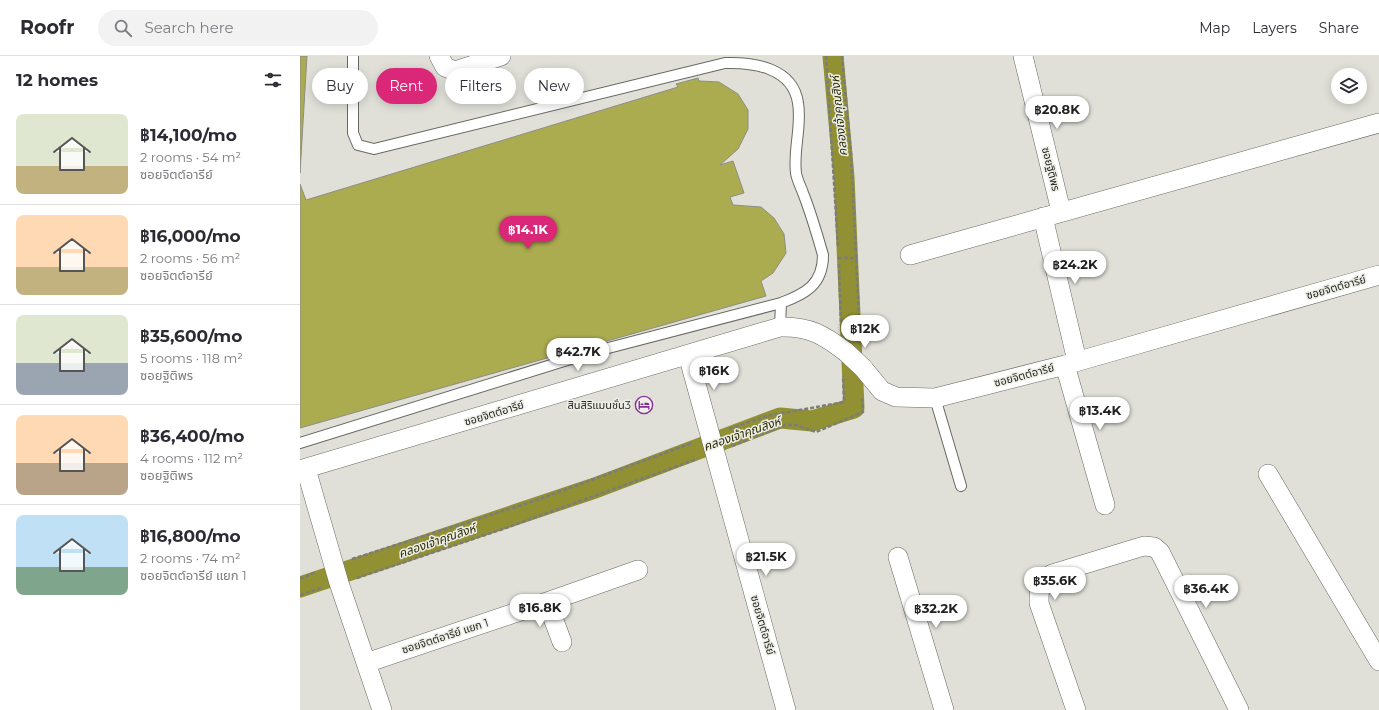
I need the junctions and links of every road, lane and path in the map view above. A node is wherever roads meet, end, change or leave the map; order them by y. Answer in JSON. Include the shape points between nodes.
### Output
{"nodes":[{"id":1,"x":353,"y":56,"type":"edge"},
{"id":2,"x":439,"y":56,"type":"edge"},
{"id":3,"x":501,"y":56,"type":"edge"},
{"id":4,"x":826,"y":56,"type":"edge"},
{"id":5,"x":842,"y":56,"type":"edge"},
{"id":6,"x":1023,"y":56,"type":"edge"},
{"id":7,"x":1379,"y":123,"type":"edge"},
{"id":8,"x":1052,"y":214,"type":"junction"},
{"id":9,"x":910,"y":256,"type":"dead end"},
{"id":10,"x":838,"y":258,"type":"junction"},
{"id":11,"x":857,"y":258,"type":"junction"},
{"id":12,"x":1379,"y":275,"type":"edge"},
{"id":13,"x":780,"y":303,"type":"junction"},
{"id":14,"x":780,"y":327,"type":"junction"},
{"id":15,"x":849,"y":348,"type":"junction"},
{"id":16,"x":688,"y":355,"type":"junction"},
{"id":17,"x":1071,"y":363,"type":"junction"},
{"id":18,"x":862,"y":397,"type":"dead end"},
{"id":19,"x":936,"y":398,"type":"junction"},
{"id":20,"x":300,"y":443,"type":"edge"},
{"id":21,"x":713,"y":444,"type":"junction"},
{"id":22,"x":303,"y":470,"type":"edge"},
{"id":23,"x":1268,"y":474,"type":"dead end"},
{"id":24,"x":961,"y":486,"type":"dead end"},
{"id":25,"x":1104,"y":505,"type":"dead end"},
{"id":26,"x":415,"y":539,"type":"junction"},
{"id":27,"x":420,"y":557,"type":"junction"},
{"id":28,"x":898,"y":558,"type":"dead end"},
{"id":29,"x":333,"y":564,"type":"junction"},
{"id":30,"x":638,"y":570,"type":"dead end"},
{"id":31,"x":300,"y":579,"type":"edge"},
{"id":32,"x":339,"y":583,"type":"junction"},
{"id":33,"x":300,"y":595,"type":"edge"},
{"id":34,"x":547,"y":602,"type":"junction"},
{"id":35,"x":562,"y":642,"type":"dead end"},
{"id":36,"x":1379,"y":661,"type":"edge"},
{"id":37,"x":366,"y":663,"type":"junction"},
{"id":38,"x":382,"y":710,"type":"edge"},
{"id":39,"x":786,"y":710,"type":"edge"},
{"id":40,"x":944,"y":710,"type":"edge"},
{"id":41,"x":1076,"y":710,"type":"edge"},
{"id":42,"x":1239,"y":710,"type":"edge"}],
"edges":[{"from":1,"to":13,"type":"lane","via":[[353,133],[358,145],[374,149],[725,63],[746,63],[774,71],[790,84],[798,103],[796,176],[823,255],[822,268],[812,287],[799,296]]},
{"from":2,"to":3,"type":"street","via":[[445,67],[455,71]]},
{"from":4,"to":10,"type":"path"},
{"from":5,"to":11,"type":"path"},
{"from":6,"to":8,"type":"street","name":"ซอยฐิติพร"},
{"from":7,"to":8,"type":"street"},
{"from":8,"to":9,"type":"street"},
{"from":8,"to":17,"type":"street","name":"ซอยฐิติพร"},
{"from":10,"to":11,"type":"path"},
{"from":10,"to":15,"type":"path"},
{"from":11,"to":15,"type":"path"},
{"from":12,"to":17,"type":"street","name":"ซอยจิตต์อารีย์"},
{"from":13,"to":14,"type":"lane"},
{"from":13,"to":20,"type":"lane","via":[[593,352]]},
{"from":14,"to":15,"type":"street","name":"ซอยจิตต์อารีย์","via":[[796,326],[820,333]]},
{"from":14,"to":16,"type":"street","name":"ซอยจิตต์อารีย์"},
{"from":15,"to":19,"type":"street","name":"ซอยจิตต์อารีย์","bridge":true,"via":[[882,391],[896,398]]},
{"from":15,"to":21,"type":"path","via":[[844,402],[767,416]]},
{"from":16,"to":21,"type":"street","name":"ซอยจิตต์อารีย์"},
{"from":16,"to":22,"type":"street","name":"ซอยจิตต์อารีย์"},
{"from":17,"to":19,"type":"street","name":"ซอยจิตต์อารีย์"},
{"from":17,"to":25,"type":"street","name":"ซอยฐิติพร"},
{"from":18,"to":21,"type":"path","via":[[863,412],[816,432],[796,425],[785,425]]},
{"from":19,"to":24,"type":"lane"},
{"from":21,"to":26,"type":"path"},
{"from":21,"to":27,"type":"path"},
{"from":21,"to":39,"type":"street","name":"ซอยจิตต์อารีย์"},
{"from":22,"to":29,"type":"street"},
{"from":23,"to":36,"type":"street"},
{"from":26,"to":27,"type":"path"},
{"from":26,"to":29,"type":"path"},
{"from":27,"to":32,"type":"path"},
{"from":28,"to":40,"type":"street"},
{"from":29,"to":31,"type":"path"},
{"from":29,"to":32,"type":"street"},
{"from":30,"to":34,"type":"street","name":"ซอยจิตต์อารีย์ แยก 1"},
{"from":32,"to":33,"type":"path"},
{"from":32,"to":37,"type":"street"},
{"from":34,"to":35,"type":"street"},
{"from":34,"to":37,"type":"street","name":"ซอยจิตต์อารีย์ แยก 1"},
{"from":37,"to":38,"type":"street"},
{"from":41,"to":42,"type":"street","via":[[1039,603],[1039,587],[1052,574],[1144,546],[1154,547],[1160,552]]}]}
